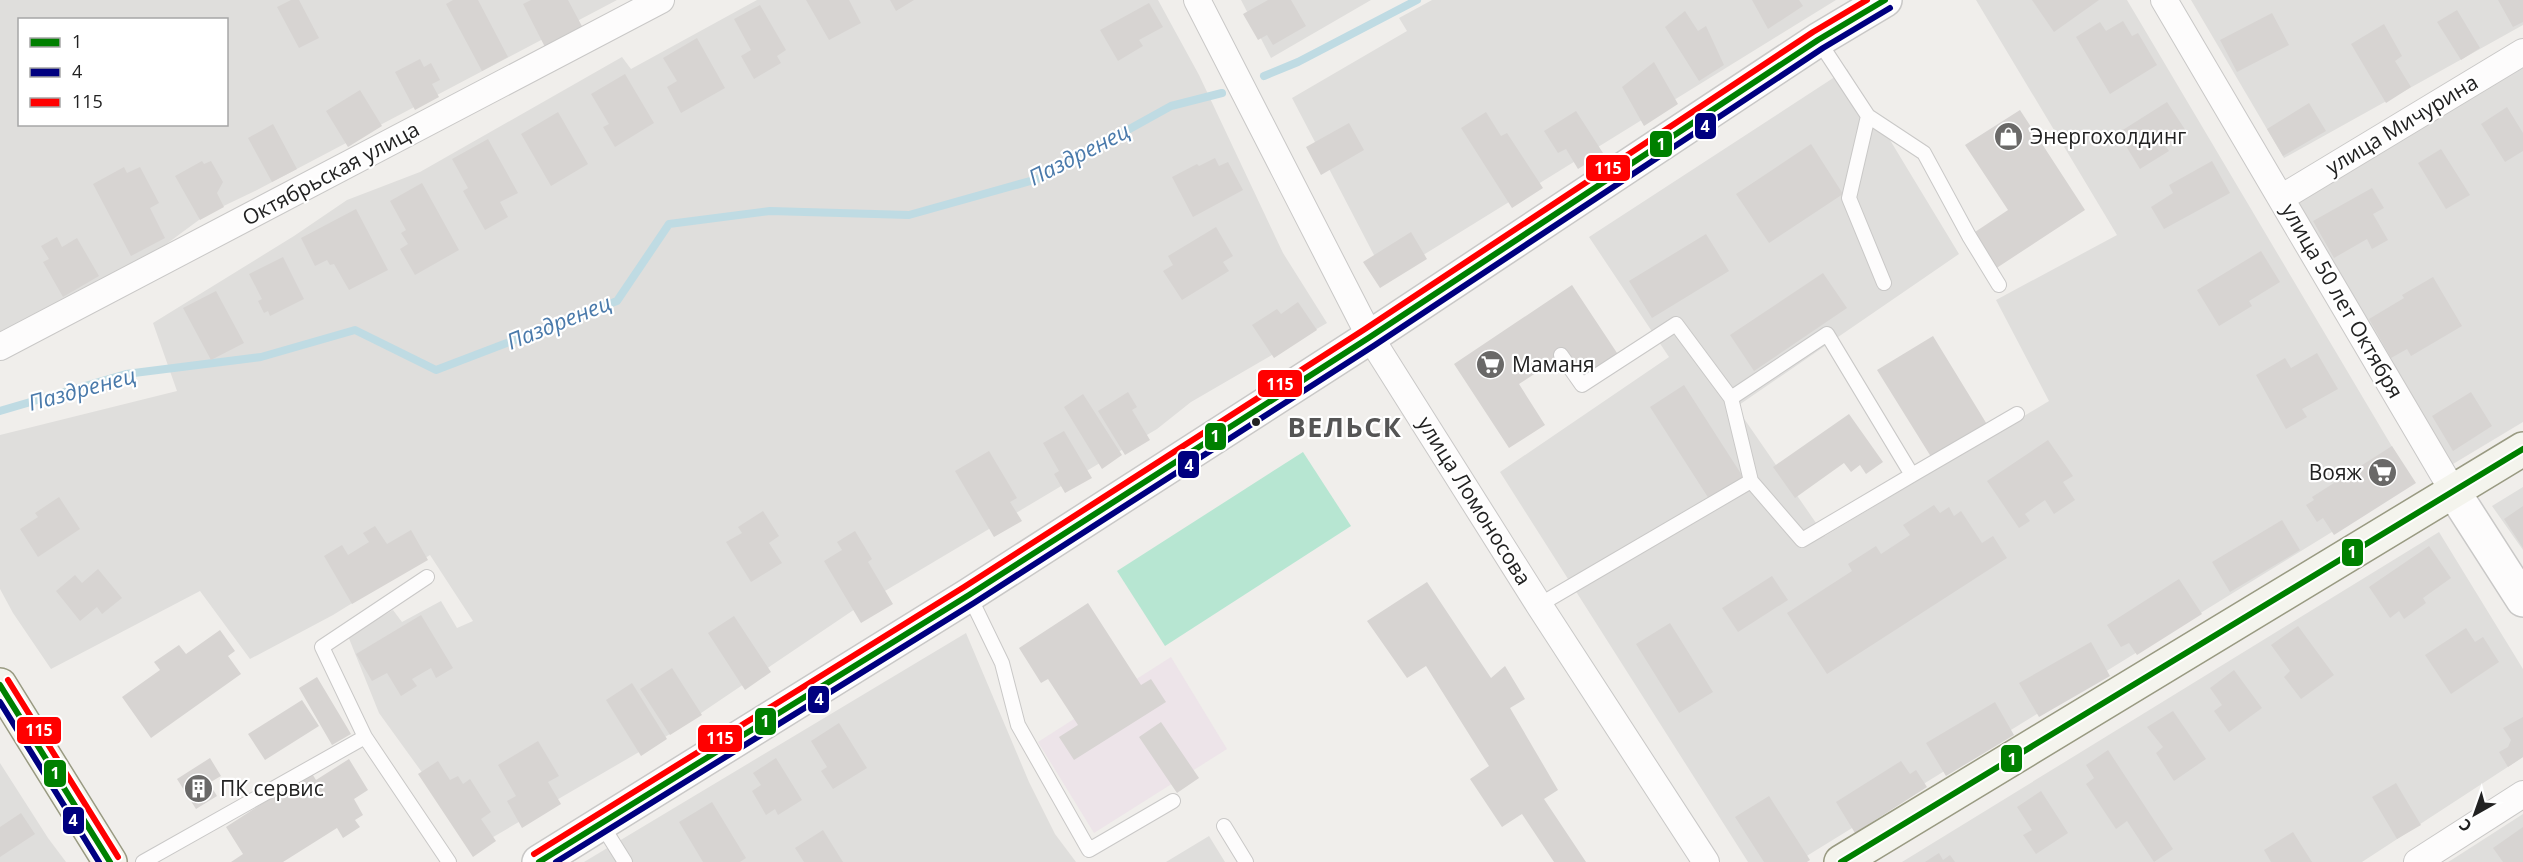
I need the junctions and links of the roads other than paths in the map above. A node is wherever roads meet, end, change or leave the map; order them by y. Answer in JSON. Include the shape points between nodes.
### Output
{"nodes":[{"id":1,"x":661,"y":0,"type":"edge"},
{"id":2,"x":1197,"y":0,"type":"edge"},
{"id":3,"x":1885,"y":0,"type":"edge"},
{"id":4,"x":2164,"y":0,"type":"edge"},
{"id":5,"x":1818,"y":40,"type":"junction"},
{"id":6,"x":2523,"y":52,"type":"edge"},
{"id":7,"x":1868,"y":116,"type":"junction"},
{"id":8,"x":2281,"y":198,"type":"junction"},
{"id":9,"x":1884,"y":283,"type":"dead end"},
{"id":10,"x":1999,"y":285,"type":"dead end"},
{"id":11,"x":1370,"y":337,"type":"junction"},
{"id":12,"x":0,"y":347,"type":"edge"},
{"id":13,"x":1561,"y":355,"type":"dead end"},
{"id":14,"x":1731,"y":398,"type":"junction"},
{"id":15,"x":2017,"y":414,"type":"dead end"},
{"id":16,"x":2523,"y":449,"type":"edge"},
{"id":17,"x":1912,"y":474,"type":"junction"},
{"id":18,"x":1751,"y":481,"type":"junction"},
{"id":19,"x":2453,"y":491,"type":"junction"},
{"id":20,"x":427,"y":577,"type":"dead end"},
{"id":21,"x":969,"y":595,"type":"junction"},
{"id":22,"x":2523,"y":600,"type":"edge"},
{"id":23,"x":1539,"y":605,"type":"junction"},
{"id":24,"x":0,"y":685,"type":"edge"},
{"id":25,"x":365,"y":737,"type":"junction"},
{"id":26,"x":2523,"y":794,"type":"edge"},
{"id":27,"x":1173,"y":801,"type":"dead end"},
{"id":28,"x":600,"y":822,"type":"junction"},
{"id":29,"x":1224,"y":826,"type":"dead end"},
{"id":30,"x":110,"y":862,"type":"edge"},
{"id":31,"x":143,"y":862,"type":"edge"},
{"id":32,"x":449,"y":862,"type":"edge"},
{"id":33,"x":538,"y":862,"type":"edge"},
{"id":34,"x":625,"y":862,"type":"edge"},
{"id":35,"x":1246,"y":862,"type":"edge"},
{"id":36,"x":1706,"y":862,"type":"edge"},
{"id":37,"x":1841,"y":862,"type":"edge"},
{"id":38,"x":2417,"y":862,"type":"edge"}],
"edges":[{"from":1,"to":12,"type":"street","name":"Октябрьская улица"},
{"from":2,"to":11,"type":"street","name":"улица Ломоносова"},
{"from":3,"to":5,"type":"street"},
{"from":4,"to":8,"type":"street","name":"улица 50 лет Октября"},
{"from":5,"to":7,"type":"lane"},
{"from":5,"to":11,"type":"street"},
{"from":6,"to":8,"type":"street","name":"улица Мичурина"},
{"from":7,"to":9,"type":"lane","via":[[1850,198]]},
{"from":7,"to":10,"type":"lane","via":[[1924,153]]},
{"from":8,"to":19,"type":"street","name":"улица 50 лет Октября"},
{"from":11,"to":21,"type":"street"},
{"from":11,"to":23,"type":"street","name":"улица Ломоносова"},
{"from":13,"to":14,"type":"lane","via":[[1582,384],[1676,324]]},
{"from":14,"to":17,"type":"lane","via":[[1827,334]]},
{"from":14,"to":18,"type":"lane"},
{"from":15,"to":17,"type":"lane"},
{"from":16,"to":19,"type":"main road"},
{"from":17,"to":18,"type":"lane","via":[[1802,540]]},
{"from":18,"to":23,"type":"lane"},
{"from":19,"to":22,"type":"street","name":"улица 50 лет Октября"},
{"from":19,"to":37,"type":"main road"},
{"from":20,"to":25,"type":"lane","via":[[322,647]]},
{"from":21,"to":27,"type":"lane","via":[[1002,663],[1018,725],[1089,850]]},
{"from":21,"to":28,"type":"street"},
{"from":23,"to":36,"type":"street","name":"улица Ломоносова"},
{"from":24,"to":30,"type":"main road"},
{"from":25,"to":31,"type":"lane"},
{"from":25,"to":32,"type":"lane"},
{"from":26,"to":38,"type":"street"},
{"from":28,"to":33,"type":"street"},
{"from":28,"to":34,"type":"lane"},
{"from":29,"to":35,"type":"lane"}]}
